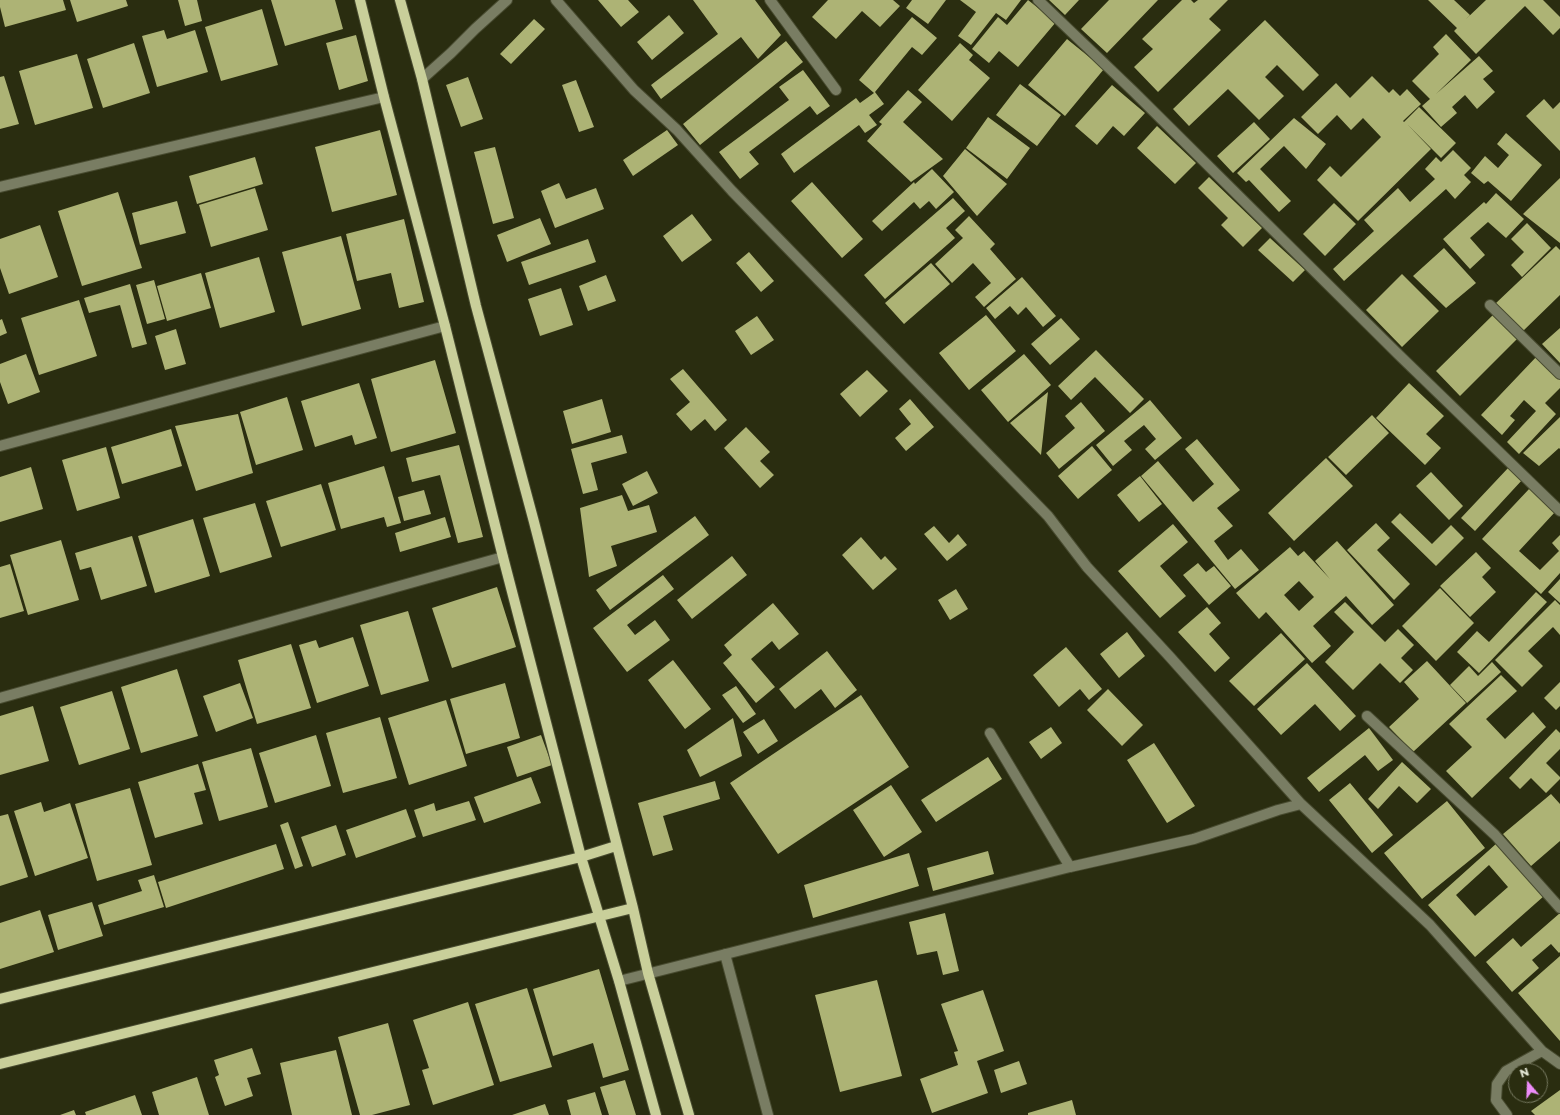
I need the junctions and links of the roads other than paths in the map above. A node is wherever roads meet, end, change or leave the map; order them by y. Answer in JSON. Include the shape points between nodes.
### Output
{"nodes":[{"id":1,"x":360,"y":0,"type":"edge"},
{"id":2,"x":400,"y":0,"type":"edge"},
{"id":3,"x":507,"y":0,"type":"edge"},
{"id":4,"x":556,"y":0,"type":"edge"},
{"id":5,"x":770,"y":0,"type":"edge"},
{"id":6,"x":1038,"y":0,"type":"edge"},
{"id":7,"x":422,"y":79,"type":"junction"},
{"id":8,"x":836,"y":90,"type":"dead end"},
{"id":9,"x":384,"y":98,"type":"junction"},
{"id":10,"x":0,"y":187,"type":"edge"},
{"id":11,"x":1490,"y":304,"type":"dead end"},
{"id":12,"x":445,"y":326,"type":"junction"},
{"id":13,"x":1560,"y":374,"type":"edge"},
{"id":14,"x":0,"y":446,"type":"edge"},
{"id":15,"x":1560,"y":511,"type":"edge"},
{"id":16,"x":503,"y":557,"type":"junction"},
{"id":17,"x":0,"y":698,"type":"edge"},
{"id":18,"x":1367,"y":716,"type":"dead end"},
{"id":19,"x":990,"y":733,"type":"dead end"},
{"id":20,"x":1301,"y":804,"type":"junction"},
{"id":21,"x":616,"y":846,"type":"junction"},
{"id":22,"x":581,"y":857,"type":"junction"},
{"id":23,"x":1070,"y":867,"type":"junction"},
{"id":24,"x":633,"y":908,"type":"junction"},
{"id":25,"x":1560,"y":908,"type":"edge"},
{"id":26,"x":601,"y":917,"type":"junction"},
{"id":27,"x":725,"y":954,"type":"junction"},
{"id":28,"x":648,"y":974,"type":"junction"},
{"id":29,"x":620,"y":981,"type":"junction"},
{"id":30,"x":0,"y":999,"type":"edge"},
{"id":31,"x":1542,"y":1051,"type":"junction"},
{"id":32,"x":0,"y":1064,"type":"edge"},
{"id":33,"x":1560,"y":1064,"type":"edge"},
{"id":34,"x":656,"y":1115,"type":"edge"},
{"id":35,"x":689,"y":1115,"type":"edge"},
{"id":36,"x":768,"y":1115,"type":"edge"},
{"id":37,"x":1507,"y":1115,"type":"edge"}],
"edges":[{"from":1,"to":9,"type":"main road"},
{"from":2,"to":7,"type":"main road"},
{"from":3,"to":7,"type":"street"},
{"from":4,"to":20,"type":"street","via":[[634,90],[677,130],[737,196],[1048,516],[1087,567]]},
{"from":5,"to":8,"type":"street"},
{"from":6,"to":15,"type":"street"},
{"from":7,"to":21,"type":"main road","via":[[476,306]]},
{"from":9,"to":10,"type":"street"},
{"from":9,"to":12,"type":"main road"},
{"from":11,"to":13,"type":"street"},
{"from":12,"to":14,"type":"street"},
{"from":12,"to":16,"type":"main road"},
{"from":16,"to":17,"type":"street"},
{"from":16,"to":22,"type":"main road"},
{"from":18,"to":25,"type":"street","via":[[1495,835]]},
{"from":19,"to":23,"type":"street"},
{"from":20,"to":23,"type":"street","via":[[1194,839]]},
{"from":20,"to":31,"type":"street","via":[[1430,925]]},
{"from":21,"to":22,"type":"main road"},
{"from":21,"to":24,"type":"main road"},
{"from":22,"to":26,"type":"main road"},
{"from":22,"to":30,"type":"main road"},
{"from":23,"to":27,"type":"street"},
{"from":24,"to":26,"type":"main road"},
{"from":24,"to":28,"type":"main road"},
{"from":26,"to":29,"type":"main road"},
{"from":26,"to":32,"type":"main road"},
{"from":27,"to":28,"type":"street"},
{"from":27,"to":36,"type":"street"},
{"from":28,"to":29,"type":"street"},
{"from":28,"to":35,"type":"main road"},
{"from":29,"to":34,"type":"main road"},
{"from":31,"to":33,"type":"street"},
{"from":31,"to":37,"type":"street","via":[[1506,1071],[1497,1084],[1496,1100]]}]}
